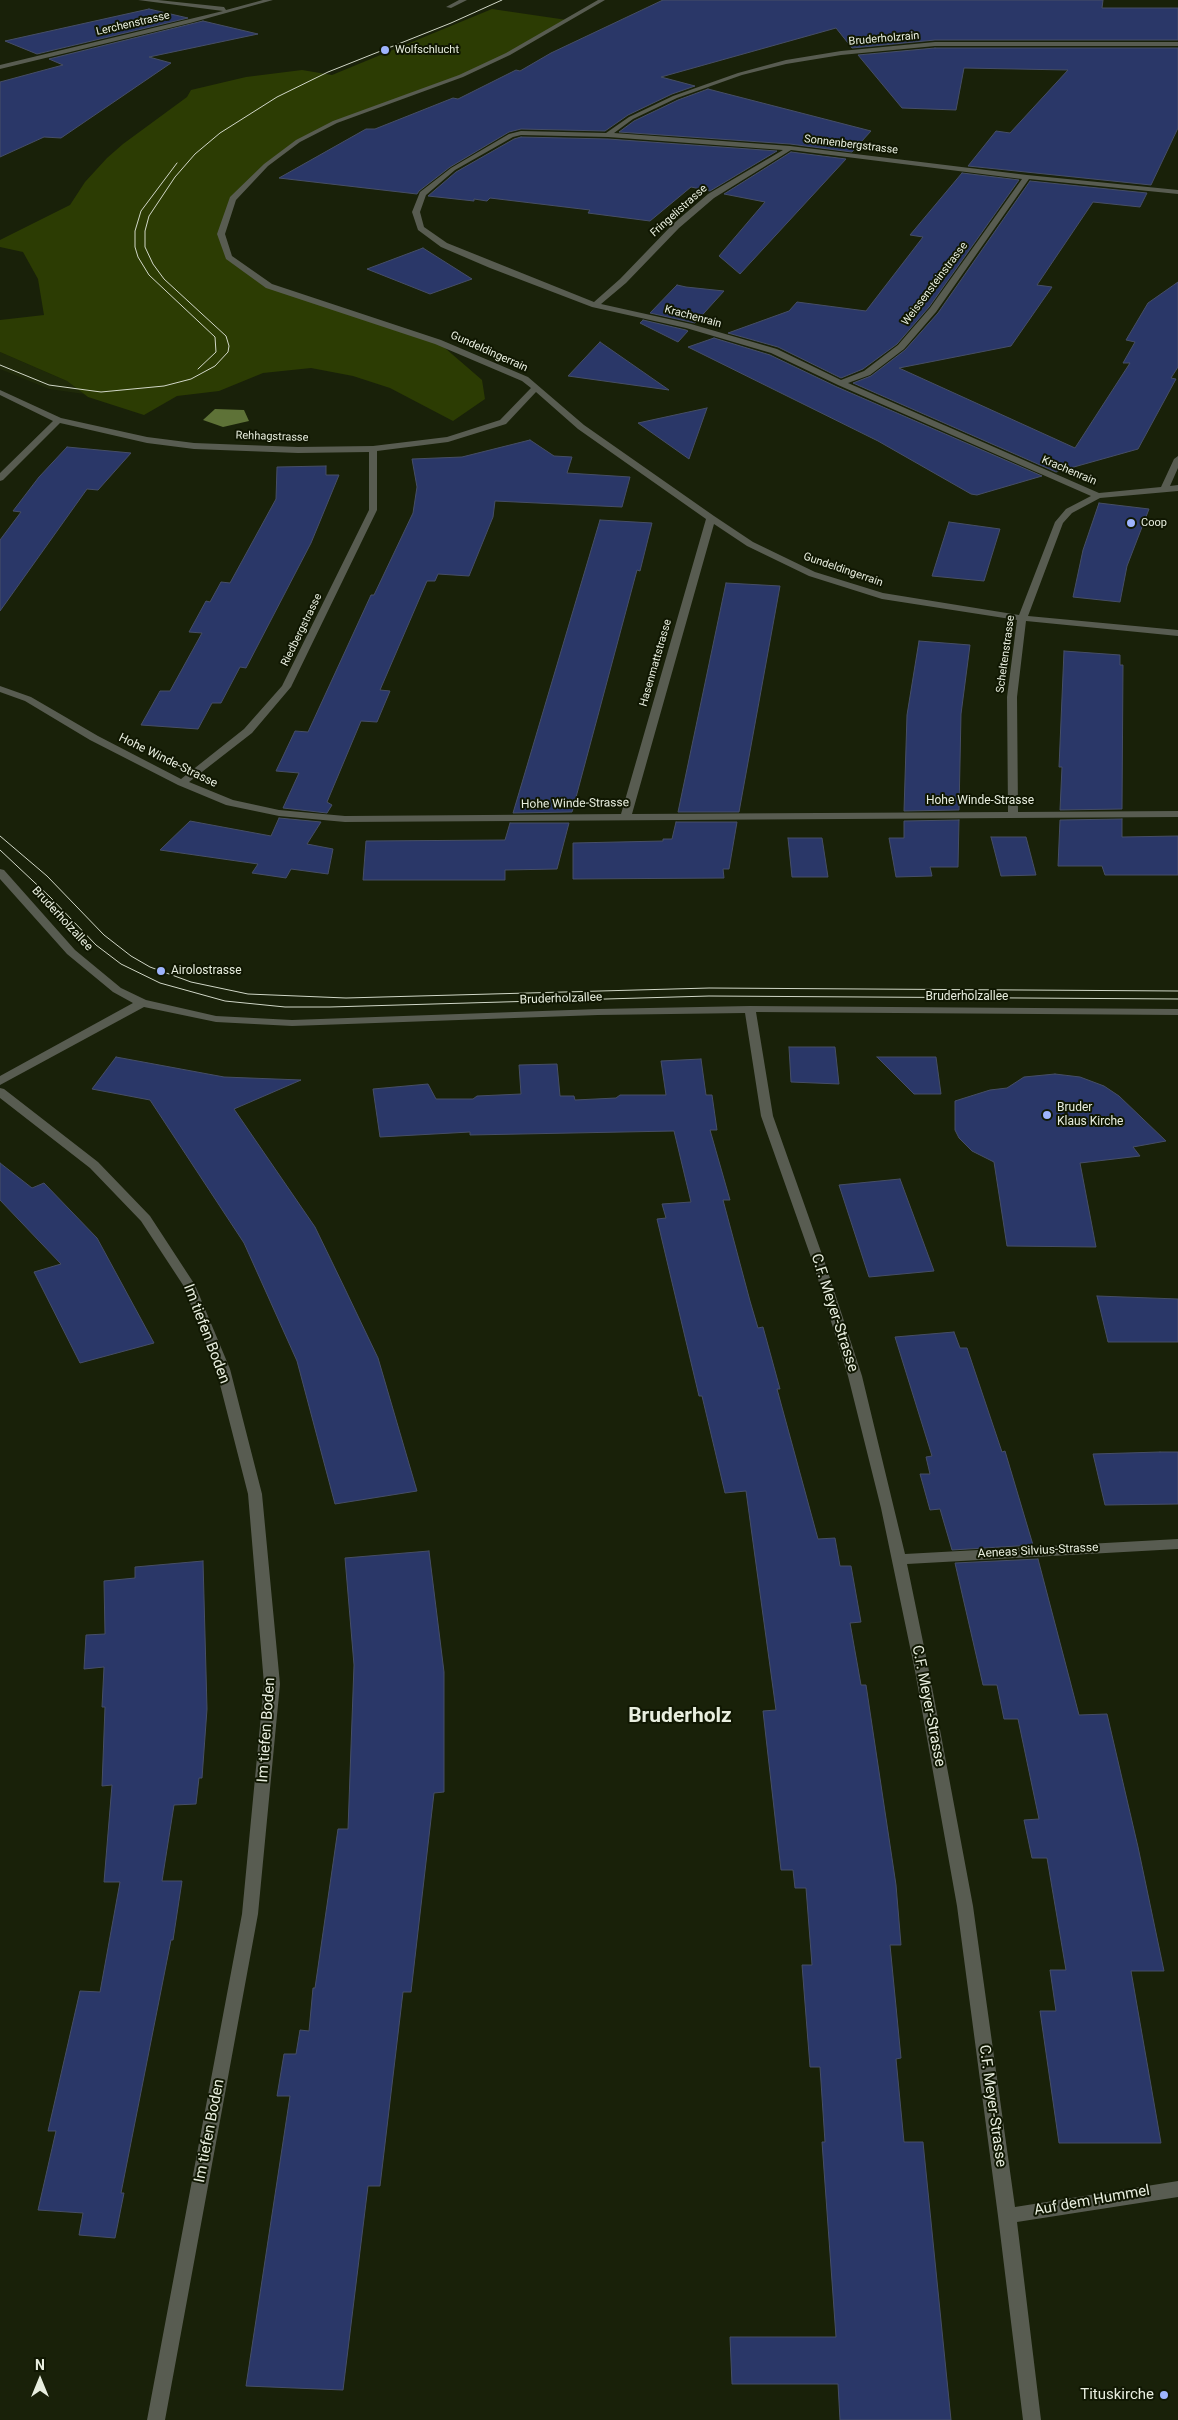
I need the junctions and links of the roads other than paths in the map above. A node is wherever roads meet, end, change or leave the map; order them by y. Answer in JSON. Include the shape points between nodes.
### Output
{"nodes":[{"id":1,"x":141,"y":0,"type":"edge"},
{"id":2,"x":270,"y":0,"type":"edge"},
{"id":3,"x":464,"y":0,"type":"edge"},
{"id":4,"x":602,"y":0,"type":"edge"},
{"id":5,"x":449,"y":7,"type":"dead end"},
{"id":6,"x":231,"y":10,"type":"junction"},
{"id":7,"x":1178,"y":44,"type":"edge"},
{"id":8,"x":0,"y":67,"type":"edge"},
{"id":9,"x":521,"y":133,"type":"joint"},
{"id":10,"x":608,"y":135,"type":"junction"},
{"id":11,"x":790,"y":148,"type":"junction"},
{"id":12,"x":1027,"y":177,"type":"junction"},
{"id":13,"x":1178,"y":192,"type":"edge"},
{"id":14,"x":595,"y":305,"type":"junction"},
{"id":15,"x":841,"y":383,"type":"junction"},
{"id":16,"x":535,"y":388,"type":"junction"},
{"id":17,"x":0,"y":392,"type":"edge"},
{"id":18,"x":58,"y":420,"type":"junction"},
{"id":19,"x":373,"y":449,"type":"junction"},
{"id":20,"x":1178,"y":459,"type":"edge"},
{"id":21,"x":0,"y":478,"type":"edge"},
{"id":22,"x":1178,"y":488,"type":"edge"},
{"id":23,"x":1164,"y":489,"type":"junction"},
{"id":24,"x":1098,"y":496,"type":"junction"},
{"id":25,"x":711,"y":518,"type":"junction"},
{"id":26,"x":1022,"y":618,"type":"junction"},
{"id":27,"x":1178,"y":633,"type":"edge"},
{"id":28,"x":0,"y":688,"type":"edge"},
{"id":29,"x":182,"y":784,"type":"junction"},
{"id":30,"x":1013,"y":813,"type":"junction"},
{"id":31,"x":1178,"y":814,"type":"edge"},
{"id":32,"x":626,"y":816,"type":"junction"},
{"id":33,"x":0,"y":872,"type":"edge"},
{"id":34,"x":142,"y":1003,"type":"junction"},
{"id":35,"x":750,"y":1009,"type":"junction"},
{"id":36,"x":1178,"y":1012,"type":"edge"},
{"id":37,"x":0,"y":1081,"type":"edge"},
{"id":38,"x":0,"y":1092,"type":"edge"},
{"id":39,"x":1178,"y":1544,"type":"edge"},
{"id":40,"x":899,"y":1559,"type":"junction"},
{"id":41,"x":1178,"y":2189,"type":"edge"},
{"id":42,"x":1007,"y":2216,"type":"junction"},
{"id":43,"x":156,"y":2420,"type":"edge"},
{"id":44,"x":1032,"y":2420,"type":"edge"}],
"edges":[{"from":1,"to":6,"type":"street"},
{"from":2,"to":6,"type":"street","name":"Lerchenstrasse"},
{"from":3,"to":5,"type":"street"},
{"from":4,"to":16,"type":"street","name":"Gundeldingerrain","via":[[508,54],[460,76],[335,122],[298,141],[266,165],[233,199],[221,234],[228,257],[269,286],[438,342],[525,379]]},
{"from":6,"to":8,"type":"street","name":"Lerchenstrasse"},
{"from":7,"to":10,"type":"street","name":"Bruderholzrain","via":[[935,44],[841,52],[731,77],[675,97],[631,118]]},
{"from":9,"to":10,"type":"street","name":"Sonnenbergstrasse"},
{"from":9,"to":14,"type":"street","name":"Krachenrain","via":[[511,135],[453,169],[423,194],[416,212],[422,228],[444,245]]},
{"from":10,"to":11,"type":"street","name":"Sonnenbergstrasse"},
{"from":11,"to":12,"type":"street","name":"Sonnenbergstrasse"},
{"from":11,"to":14,"type":"street","name":"Fringelistrasse","via":[[711,196]]},
{"from":12,"to":13,"type":"street","name":"Sonnenbergstrasse"},
{"from":12,"to":15,"type":"street","name":"Weissensteinstrasse","via":[[933,310],[901,347],[867,373]]},
{"from":14,"to":15,"type":"street","name":"Krachenrain","via":[[688,326],[774,351]]},
{"from":15,"to":24,"type":"street","name":"Krachenrain"},
{"from":16,"to":19,"type":"street","name":"Rehhagstrasse","via":[[503,422],[448,439]]},
{"from":16,"to":25,"type":"street","name":"Gundeldingerrain","via":[[581,427]]},
{"from":17,"to":18,"type":"street","name":"Rehhagstrasse"},
{"from":18,"to":19,"type":"street","name":"Rehhagstrasse","via":[[147,440],[194,446]]},
{"from":18,"to":21,"type":"street"},
{"from":19,"to":29,"type":"street","name":"Riedbergstrasse","via":[[373,510],[286,687],[248,731]]},
{"from":20,"to":23,"type":"street"},
{"from":22,"to":23,"type":"street"},
{"from":23,"to":24,"type":"street"},
{"from":24,"to":26,"type":"street","name":"Scheltenstrasse","via":[[1069,511],[1059,522]]},
{"from":25,"to":26,"type":"street","name":"Gundeldingerrain","via":[[750,544],[812,574],[882,596]]},
{"from":25,"to":32,"type":"street","name":"Hasenmattstrasse"},
{"from":26,"to":27,"type":"street","name":"Gundeldingerrain"},
{"from":26,"to":30,"type":"street","name":"Scheltenstrasse","via":[[1012,697]]},
{"from":28,"to":29,"type":"street","name":"Hohe Winde-Strasse","via":[[28,699]]},
{"from":29,"to":32,"type":"street","name":"Hohe Winde-Strasse","via":[[230,803],[346,819]]},
{"from":30,"to":31,"type":"street","name":"Hohe Winde-Strasse"},
{"from":30,"to":32,"type":"street","name":"Hohe Winde-Strasse"},
{"from":33,"to":34,"type":"street","name":"Bruderholzallee","via":[[71,952],[117,990]]},
{"from":34,"to":35,"type":"street","name":"Bruderholzallee","via":[[216,1018],[292,1023]]},
{"from":34,"to":37,"type":"street"},
{"from":35,"to":36,"type":"street","name":"Bruderholzallee"},
{"from":35,"to":40,"type":"street","name":"C.F. Meyer-Strasse","via":[[767,1116],[855,1376]]},
{"from":38,"to":43,"type":"street","name":"Im tiefen Boden","via":[[94,1165],[146,1219],[189,1285],[222,1369],[255,1494],[272,1684],[250,1914]]},
{"from":39,"to":40,"type":"street","name":"Aeneas Silvius-Strasse"},
{"from":40,"to":42,"type":"street","name":"C.F. Meyer-Strasse","via":[[965,1906]]},
{"from":41,"to":42,"type":"street","name":"Auf dem Hummel"},
{"from":42,"to":44,"type":"street","name":"C.F. Meyer-Strasse"}]}
